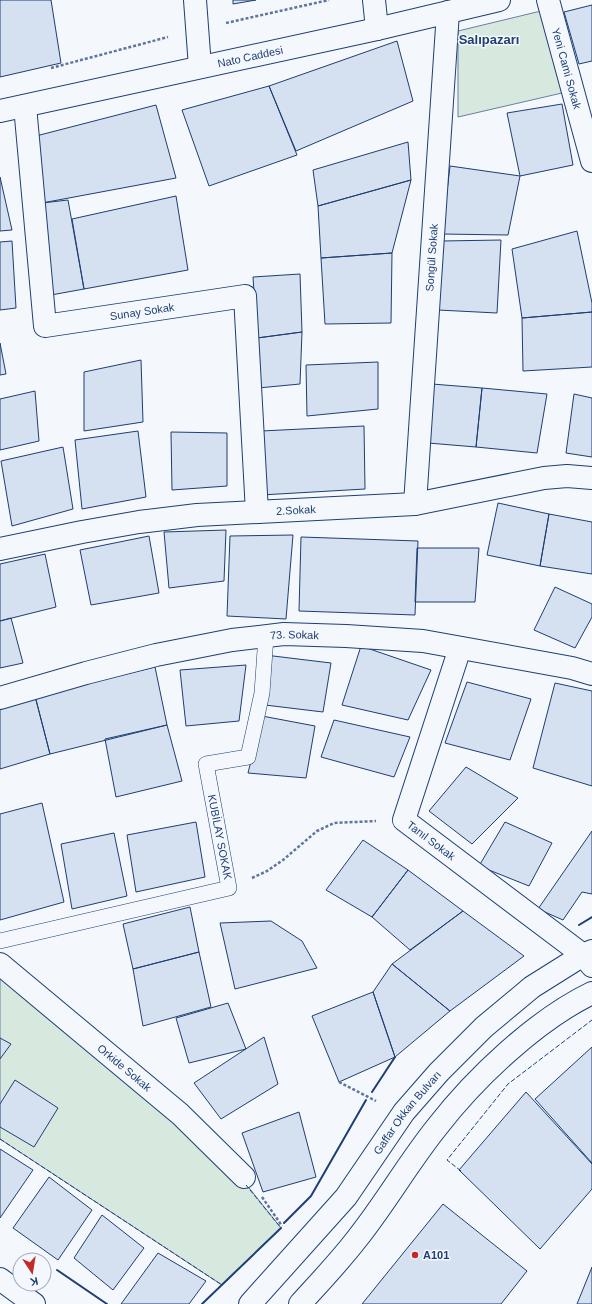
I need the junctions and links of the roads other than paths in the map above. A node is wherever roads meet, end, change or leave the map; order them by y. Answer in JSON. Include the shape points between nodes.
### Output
{"nodes":[{"id":1,"x":195,"y":0,"type":"edge"},
{"id":2,"x":374,"y":0,"type":"edge"},
{"id":3,"x":499,"y":0,"type":"edge"},
{"id":4,"x":548,"y":0,"type":"edge"},
{"id":5,"x":448,"y":12,"type":"junction"},
{"id":6,"x":377,"y":29,"type":"junction"},
{"id":7,"x":200,"y":67,"type":"junction"},
{"id":8,"x":24,"y":106,"type":"junction"},
{"id":9,"x":0,"y":111,"type":"edge"},
{"id":10,"x":592,"y":161,"type":"edge"},
{"id":11,"x":592,"y":478,"type":"edge"},
{"id":12,"x":415,"y":504,"type":"junction"},
{"id":13,"x":257,"y":512,"type":"junction"},
{"id":14,"x":0,"y":549,"type":"edge"},
{"id":15,"x":266,"y":636,"type":"junction"},
{"id":16,"x":460,"y":648,"type":"junction"},
{"id":17,"x":592,"y":674,"type":"edge"},
{"id":18,"x":0,"y":698,"type":"edge"},
{"id":19,"x":0,"y":941,"type":"edge"},
{"id":20,"x":589,"y":958,"type":"edge"},
{"id":21,"x":0,"y":964,"type":"edge"},
{"id":22,"x":592,"y":993,"type":"edge"},
{"id":23,"x":244,"y":1177,"type":"road end"},
{"id":24,"x":0,"y":1279,"type":"edge"},
{"id":25,"x":34,"y":1304,"type":"edge"},
{"id":26,"x":250,"y":1304,"type":"edge"},
{"id":27,"x":300,"y":1304,"type":"edge"}],
"edges":[{"from":1,"to":7,"type":"street"},
{"from":2,"to":6,"type":"street"},
{"from":3,"to":5,"type":"street","name":"Nato Caddesi"},
{"from":4,"to":10,"type":"street","name":"Yeni Cami Sokak"},
{"from":5,"to":6,"type":"street","name":"Nato Caddesi"},
{"from":5,"to":12,"type":"street","name":"Songül Sokak"},
{"from":6,"to":7,"type":"street","name":"Nato Caddesi"},
{"from":7,"to":8,"type":"street","name":"Nato Caddesi"},
{"from":8,"to":9,"type":"street","name":"Nato Caddesi"},
{"from":8,"to":13,"type":"street","name":"Sunay Sokak","via":[[45,326],[245,296]]},
{"from":11,"to":12,"type":"street","name":"2.Sokak","via":[[544,478]]},
{"from":12,"to":13,"type":"street","name":"2.Sokak"},
{"from":13,"to":14,"type":"street","name":"2.Sokak","via":[[197,515],[139,522]]},
{"from":15,"to":16,"type":"street","name":"73. Sokak","via":[[346,636],[423,641]]},
{"from":15,"to":18,"type":"street","name":"73. Sokak","via":[[156,655]]},
{"from":15,"to":19,"type":"lane","name":"KUBİLAY SOKAK","via":[[262,693],[248,757],[206,764],[229,888]]},
{"from":16,"to":17,"type":"street","name":"73. Sokak","via":[[572,668]]},
{"from":16,"to":20,"type":"street","name":"Tanıl Sokak","via":[[404,820]]},
{"from":20,"to":26,"type":"street","name":"Gaffar Okkan Bulvarı","via":[[532,986],[484,1027],[439,1072],[404,1112],[346,1197]]},
{"from":21,"to":23,"type":"street","name":"Orkide Sokak","via":[[180,1114]]},
{"from":22,"to":27,"type":"street","via":[[536,1029],[494,1064],[437,1126],[356,1240]]},
{"from":24,"to":25,"type":"street"}]}
